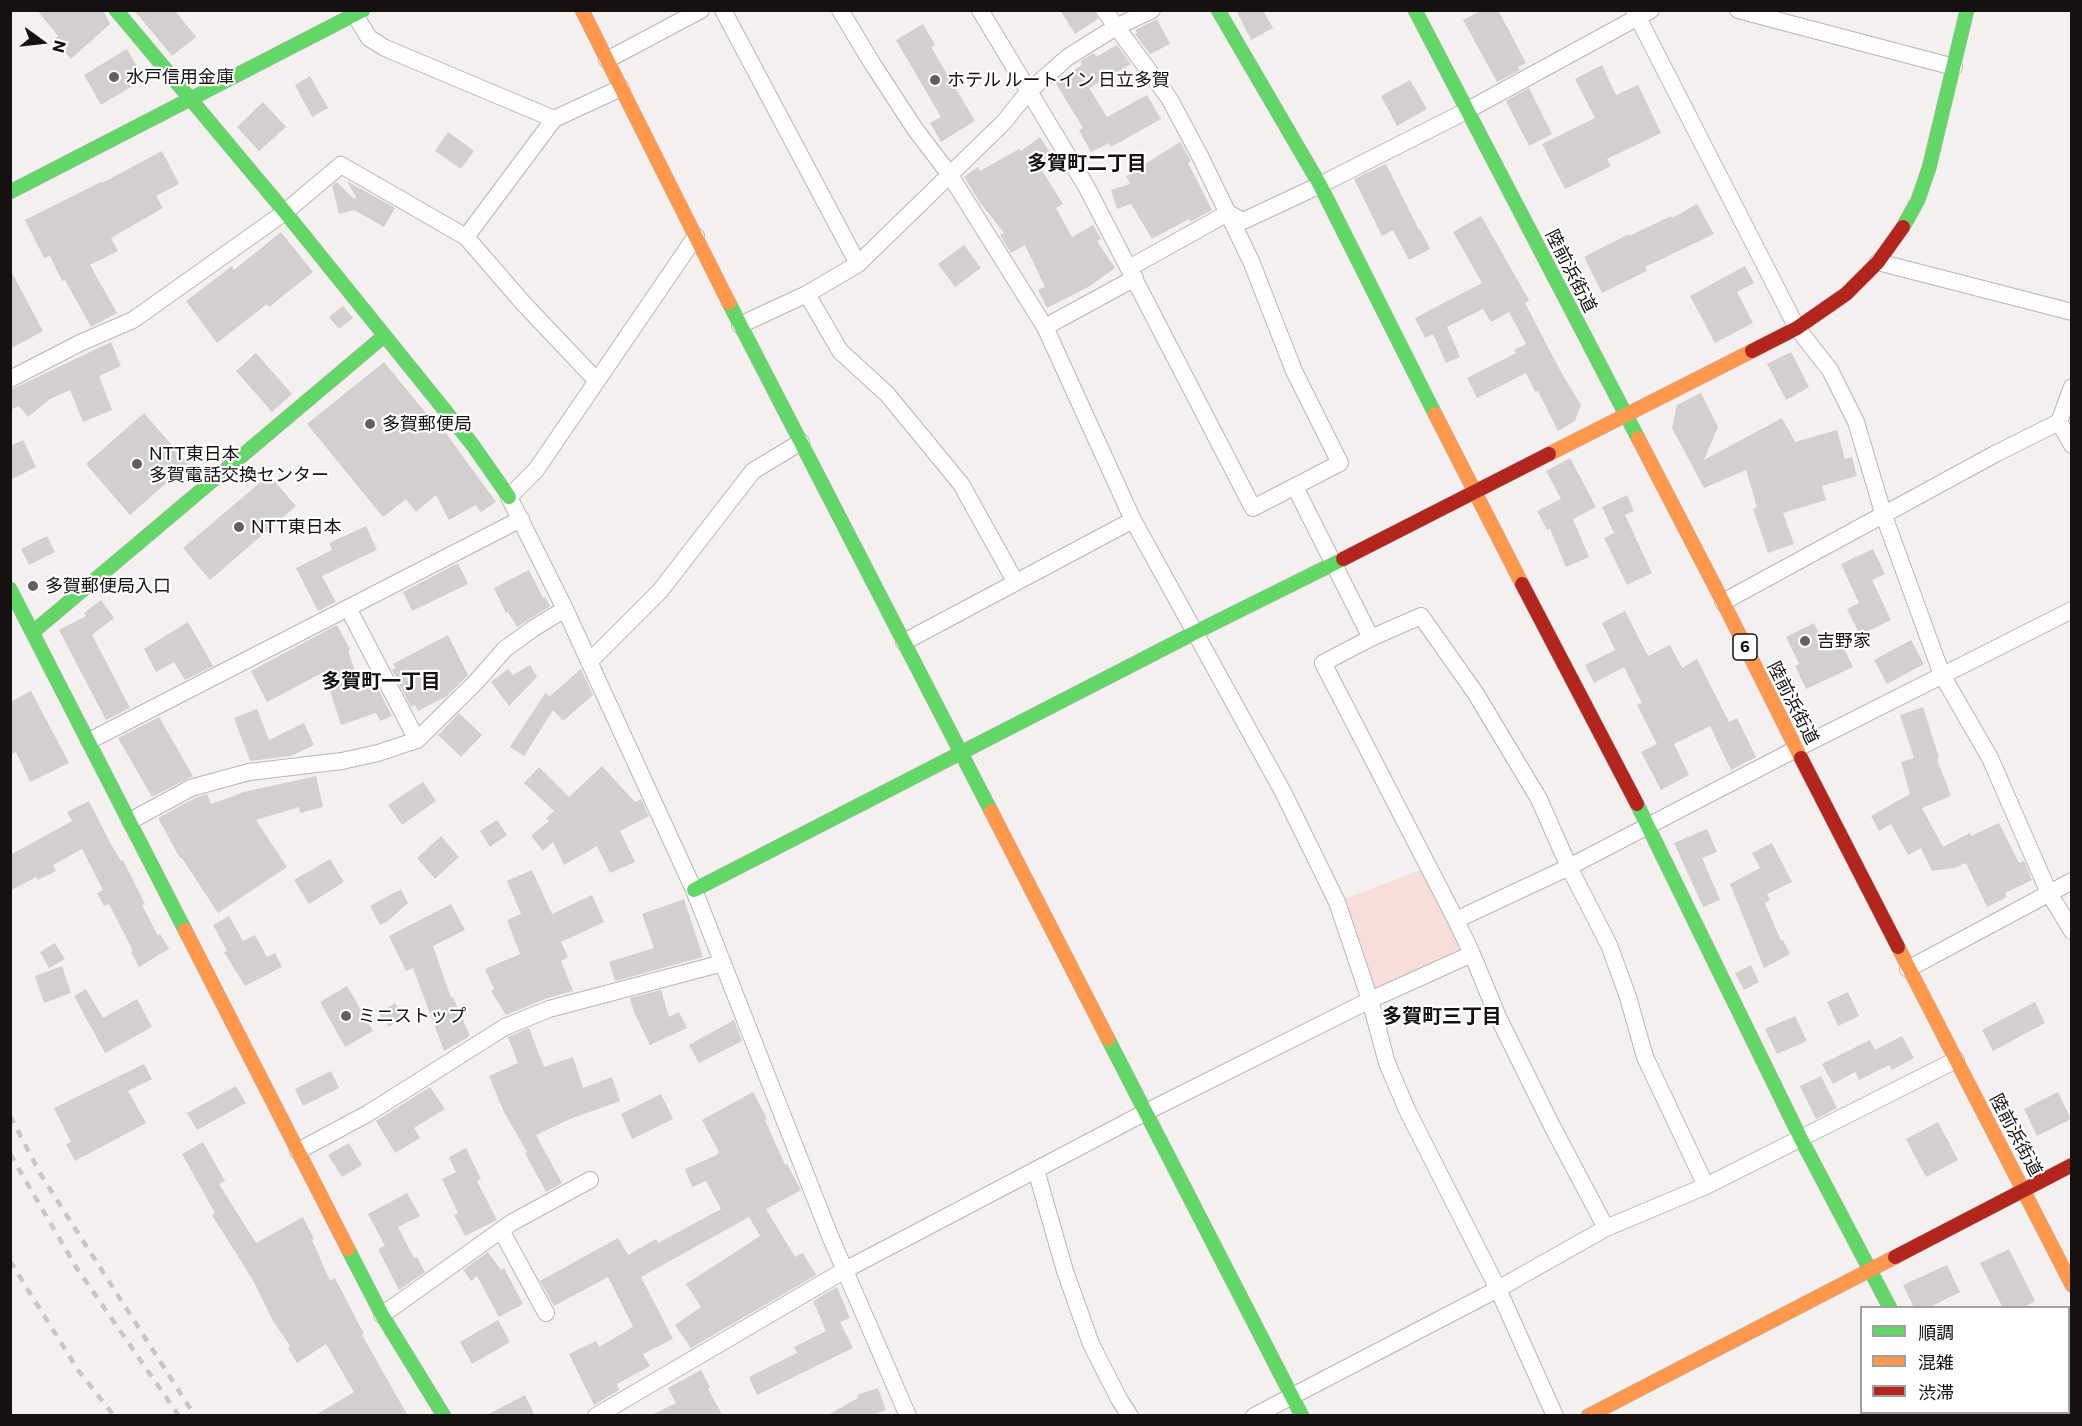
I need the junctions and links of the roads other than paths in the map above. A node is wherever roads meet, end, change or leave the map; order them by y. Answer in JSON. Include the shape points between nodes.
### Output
{"nodes":[{"id":1,"x":116,"y":10,"type":"edge"},
{"id":2,"x":582,"y":10,"type":"edge"},
{"id":3,"x":701,"y":10,"type":"edge"},
{"id":4,"x":723,"y":10,"type":"edge"},
{"id":5,"x":840,"y":10,"type":"edge"},
{"id":6,"x":980,"y":10,"type":"edge"},
{"id":7,"x":1104,"y":10,"type":"edge"},
{"id":8,"x":1152,"y":10,"type":"edge"},
{"id":9,"x":1218,"y":10,"type":"edge"},
{"id":10,"x":1415,"y":10,"type":"edge"},
{"id":11,"x":1738,"y":10,"type":"edge"},
{"id":12,"x":1966,"y":10,"type":"edge"},
{"id":13,"x":1641,"y":12,"type":"edge"},
{"id":14,"x":359,"y":13,"type":"edge"},
{"id":15,"x":1116,"y":27,"type":"junction"},
{"id":16,"x":607,"y":60,"type":"junction"},
{"id":17,"x":1954,"y":67,"type":"junction"},
{"id":18,"x":621,"y":88,"type":"junction"},
{"id":19,"x":1028,"y":92,"type":"junction"},
{"id":20,"x":191,"y":98,"type":"junction"},
{"id":21,"x":1468,"y":110,"type":"junction"},
{"id":22,"x":554,"y":119,"type":"junction"},
{"id":23,"x":950,"y":175,"type":"junction"},
{"id":24,"x":1320,"y":185,"type":"junction"},
{"id":25,"x":10,"y":192,"type":"edge"},
{"id":26,"x":285,"y":212,"type":"junction"},
{"id":27,"x":1228,"y":213,"type":"junction"},
{"id":28,"x":696,"y":236,"type":"junction"},
{"id":29,"x":466,"y":237,"type":"junction"},
{"id":30,"x":1878,"y":262,"type":"junction"},
{"id":31,"x":858,"y":264,"type":"junction"},
{"id":32,"x":1132,"y":273,"type":"junction"},
{"id":33,"x":807,"y":294,"type":"junction"},
{"id":34,"x":2072,"y":312,"type":"edge"},
{"id":35,"x":740,"y":325,"type":"junction"},
{"id":36,"x":1045,"y":327,"type":"junction"},
{"id":37,"x":1797,"y":328,"type":"junction"},
{"id":38,"x":384,"y":336,"type":"junction"},
{"id":39,"x":10,"y":379,"type":"edge"},
{"id":40,"x":597,"y":381,"type":"junction"},
{"id":41,"x":2072,"y":387,"type":"edge"},
{"id":42,"x":1624,"y":414,"type":"junction"},
{"id":43,"x":2059,"y":422,"type":"junction"},
{"id":44,"x":2070,"y":441,"type":"edge"},
{"id":45,"x":801,"y":442,"type":"junction"},
{"id":46,"x":1295,"y":487,"type":"junction"},
{"id":47,"x":1475,"y":493,"type":"junction"},
{"id":48,"x":510,"y":497,"type":"junction"},
{"id":49,"x":1884,"y":516,"type":"junction"},
{"id":50,"x":521,"y":519,"type":"junction"},
{"id":51,"x":1133,"y":520,"type":"junction"},
{"id":52,"x":1333,"y":563,"type":"junction"},
{"id":53,"x":1015,"y":581,"type":"junction"},
{"id":54,"x":10,"y":589,"type":"edge"},
{"id":55,"x":1723,"y":602,"type":"junction"},
{"id":56,"x":348,"y":608,"type":"junction"},
{"id":57,"x":565,"y":609,"type":"junction"},
{"id":58,"x":2072,"y":610,"type":"edge"},
{"id":59,"x":33,"y":632,"type":"junction"},
{"id":60,"x":1194,"y":633,"type":"junction"},
{"id":61,"x":1371,"y":638,"type":"junction"},
{"id":62,"x":904,"y":642,"type":"junction"},
{"id":63,"x":589,"y":662,"type":"junction"},
{"id":64,"x":1942,"y":675,"type":"junction"},
{"id":65,"x":417,"y":740,"type":"junction"},
{"id":66,"x":89,"y":741,"type":"junction"},
{"id":67,"x":1796,"y":749,"type":"junction"},
{"id":68,"x":962,"y":754,"type":"junction"},
{"id":69,"x":130,"y":821,"type":"junction"},
{"id":70,"x":1648,"y":825,"type":"junction"},
{"id":71,"x":1569,"y":867,"type":"junction"},
{"id":72,"x":2072,"y":881,"type":"edge"},
{"id":73,"x":694,"y":890,"type":"junction"},
{"id":74,"x":2049,"y":893,"type":"junction"},
{"id":75,"x":1456,"y":920,"type":"junction"},
{"id":76,"x":2072,"y":931,"type":"edge"},
{"id":77,"x":1472,"y":954,"type":"junction"},
{"id":78,"x":723,"y":963,"type":"junction"},
{"id":79,"x":1908,"y":969,"type":"junction"},
{"id":80,"x":1370,"y":1000,"type":"junction"},
{"id":81,"x":1956,"y":1060,"type":"junction"},
{"id":82,"x":1146,"y":1112,"type":"junction"},
{"id":83,"x":1801,"y":1139,"type":"junction"},
{"id":84,"x":298,"y":1151,"type":"junction"},
{"id":85,"x":2072,"y":1165,"type":"edge"},
{"id":86,"x":1036,"y":1170,"type":"junction"},
{"id":87,"x":590,"y":1180,"type":"dead end"},
{"id":88,"x":1706,"y":1186,"type":"junction"},
{"id":89,"x":2024,"y":1190,"type":"junction"},
{"id":90,"x":1606,"y":1228,"type":"junction"},
{"id":91,"x":501,"y":1230,"type":"junction"},
{"id":92,"x":845,"y":1270,"type":"junction"},
{"id":93,"x":1871,"y":1270,"type":"junction"},
{"id":94,"x":2072,"y":1285,"type":"edge"},
{"id":95,"x":1498,"y":1289,"type":"junction"},
{"id":96,"x":1889,"y":1306,"type":"edge"},
{"id":97,"x":546,"y":1313,"type":"dead end"},
{"id":98,"x":382,"y":1314,"type":"junction"},
{"id":99,"x":1293,"y":1396,"type":"junction"},
{"id":100,"x":444,"y":1416,"type":"edge"},
{"id":101,"x":596,"y":1416,"type":"edge"},
{"id":102,"x":908,"y":1416,"type":"edge"},
{"id":103,"x":1130,"y":1416,"type":"edge"},
{"id":104,"x":1254,"y":1416,"type":"edge"},
{"id":105,"x":1302,"y":1416,"type":"edge"},
{"id":106,"x":1556,"y":1416,"type":"edge"},
{"id":107,"x":1588,"y":1416,"type":"edge"}],
"edges":[{"from":1,"to":20,"type":"main road"},
{"from":2,"to":16,"type":"main road"},
{"from":3,"to":16,"type":"street"},
{"from":4,"to":31,"type":"street"},
{"from":5,"to":23,"type":"street","via":[[915,129]]},
{"from":6,"to":19,"type":"street"},
{"from":7,"to":15,"type":"street"},
{"from":8,"to":15,"type":"street"},
{"from":9,"to":24,"type":"main road"},
{"from":10,"to":21,"type":"main road","name":"陸前浜街道","number":"6"},
{"from":11,"to":17,"type":"street"},
{"from":12,"to":17,"type":"main road"},
{"from":13,"to":21,"type":"street"},
{"from":13,"to":37,"type":"street"},
{"from":14,"to":20,"type":"main road"},
{"from":14,"to":22,"type":"street","via":[[369,38],[385,48]]},
{"from":15,"to":19,"type":"street","via":[[1068,57]]},
{"from":15,"to":27,"type":"street","via":[[1169,98]]},
{"from":16,"to":18,"type":"main road"},
{"from":17,"to":30,"type":"main road","via":[[1918,200]]},
{"from":18,"to":22,"type":"street"},
{"from":18,"to":28,"type":"main road"},
{"from":19,"to":23,"type":"street","via":[[1004,122]]},
{"from":19,"to":32,"type":"street","via":[[1086,186]]},
{"from":20,"to":25,"type":"main road"},
{"from":20,"to":26,"type":"main road"},
{"from":21,"to":24,"type":"street"},
{"from":21,"to":42,"type":"main road","name":"陸前浜街道","number":"6"},
{"from":22,"to":29,"type":"street"},
{"from":23,"to":31,"type":"street"},
{"from":23,"to":36,"type":"street"},
{"from":24,"to":27,"type":"street","via":[[1243,221]]},
{"from":24,"to":47,"type":"main road"},
{"from":26,"to":29,"type":"street","via":[[341,165]]},
{"from":26,"to":38,"type":"main road"},
{"from":26,"to":39,"type":"street","via":[[133,320]]},
{"from":27,"to":32,"type":"street"},
{"from":27,"to":46,"type":"street","via":[[1294,371],[1340,463]]},
{"from":28,"to":35,"type":"main road"},
{"from":28,"to":40,"type":"street"},
{"from":29,"to":40,"type":"street"},
{"from":30,"to":34,"type":"street"},
{"from":30,"to":37,"type":"main road","via":[[1846,294]]},
{"from":31,"to":33,"type":"street"},
{"from":32,"to":36,"type":"street"},
{"from":32,"to":46,"type":"street","via":[[1252,508]]},
{"from":33,"to":35,"type":"street"},
{"from":33,"to":53,"type":"street","via":[[840,351],[887,394],[962,484]]},
{"from":35,"to":45,"type":"main road"},
{"from":36,"to":51,"type":"street"},
{"from":37,"to":42,"type":"main road"},
{"from":37,"to":49,"type":"street","via":[[1830,370],[1856,422]]},
{"from":38,"to":48,"type":"main road"},
{"from":38,"to":59,"type":"main road"},
{"from":40,"to":48,"type":"street","via":[[536,470]]},
{"from":41,"to":43,"type":"street"},
{"from":42,"to":47,"type":"main road"},
{"from":42,"to":55,"type":"main road","name":"陸前浜街道","number":"6"},
{"from":43,"to":44,"type":"street"},
{"from":43,"to":49,"type":"street"},
{"from":45,"to":62,"type":"main road"},
{"from":45,"to":63,"type":"street","via":[[753,471],[660,591]]},
{"from":46,"to":52,"type":"street"},
{"from":47,"to":52,"type":"main road"},
{"from":47,"to":70,"type":"main road"},
{"from":48,"to":50,"type":"street"},
{"from":49,"to":55,"type":"street"},
{"from":49,"to":64,"type":"street"},
{"from":50,"to":56,"type":"street"},
{"from":50,"to":57,"type":"street"},
{"from":51,"to":53,"type":"street"},
{"from":51,"to":60,"type":"street"},
{"from":52,"to":60,"type":"main road"},
{"from":52,"to":61,"type":"street"},
{"from":53,"to":62,"type":"street"},
{"from":54,"to":59,"type":"main road"},
{"from":55,"to":67,"type":"main road","name":"陸前浜街道","number":"6"},
{"from":56,"to":65,"type":"street"},
{"from":56,"to":66,"type":"street"},
{"from":57,"to":63,"type":"street"},
{"from":57,"to":65,"type":"street","via":[[505,649]]},
{"from":58,"to":64,"type":"street"},
{"from":59,"to":66,"type":"main road"},
{"from":60,"to":68,"type":"main road"},
{"from":60,"to":80,"type":"street","via":[[1283,792],[1337,902]]},
{"from":61,"to":71,"type":"street","via":[[1421,616],[1476,694],[1539,799]]},
{"from":61,"to":75,"type":"street","via":[[1323,663]]},
{"from":62,"to":68,"type":"main road"},
{"from":63,"to":73,"type":"street"},
{"from":64,"to":67,"type":"street"},
{"from":64,"to":74,"type":"street","via":[[1990,758]]},
{"from":65,"to":69,"type":"street","via":[[342,761],[249,772],[205,784]]},
{"from":66,"to":69,"type":"main road"},
{"from":67,"to":70,"type":"street"},
{"from":67,"to":79,"type":"main road","name":"陸前浜街道","number":"6"},
{"from":68,"to":73,"type":"main road"},
{"from":68,"to":82,"type":"main road"},
{"from":69,"to":84,"type":"main road"},
{"from":70,"to":71,"type":"street"},
{"from":70,"to":83,"type":"main road"},
{"from":71,"to":75,"type":"street"},
{"from":71,"to":88,"type":"street","via":[[1609,945],[1645,1057]]},
{"from":72,"to":74,"type":"street"},
{"from":73,"to":78,"type":"street"},
{"from":74,"to":76,"type":"street"},
{"from":74,"to":79,"type":"street"},
{"from":75,"to":77,"type":"street"},
{"from":77,"to":80,"type":"street"},
{"from":77,"to":90,"type":"street","via":[[1497,1017]]},
{"from":78,"to":84,"type":"street","via":[[549,1009],[505,1027],[367,1114]]},
{"from":78,"to":92,"type":"street"},
{"from":79,"to":81,"type":"main road","name":"陸前浜街道","number":"6"},
{"from":80,"to":82,"type":"street"},
{"from":80,"to":95,"type":"street","via":[[1387,1063],[1408,1112]]},
{"from":81,"to":83,"type":"street"},
{"from":81,"to":89,"type":"main road","name":"陸前浜街道","number":"6"},
{"from":82,"to":86,"type":"street"},
{"from":82,"to":99,"type":"main road"},
{"from":83,"to":88,"type":"street"},
{"from":83,"to":93,"type":"main road"},
{"from":84,"to":98,"type":"main road"},
{"from":85,"to":89,"type":"main road"},
{"from":86,"to":92,"type":"street"},
{"from":86,"to":103,"type":"street","via":[[1091,1344]]},
{"from":87,"to":91,"type":"street"},
{"from":88,"to":90,"type":"street"},
{"from":89,"to":93,"type":"main road"},
{"from":89,"to":94,"type":"main road","name":"陸前浜街道","number":"6"},
{"from":90,"to":95,"type":"street"},
{"from":91,"to":97,"type":"street"},
{"from":91,"to":98,"type":"street"},
{"from":92,"to":101,"type":"street"},
{"from":92,"to":102,"type":"street"},
{"from":93,"to":96,"type":"main road"},
{"from":93,"to":107,"type":"main road"},
{"from":95,"to":99,"type":"street"},
{"from":95,"to":106,"type":"street"},
{"from":98,"to":100,"type":"main road"},
{"from":99,"to":104,"type":"street"},
{"from":99,"to":105,"type":"main road"}]}
